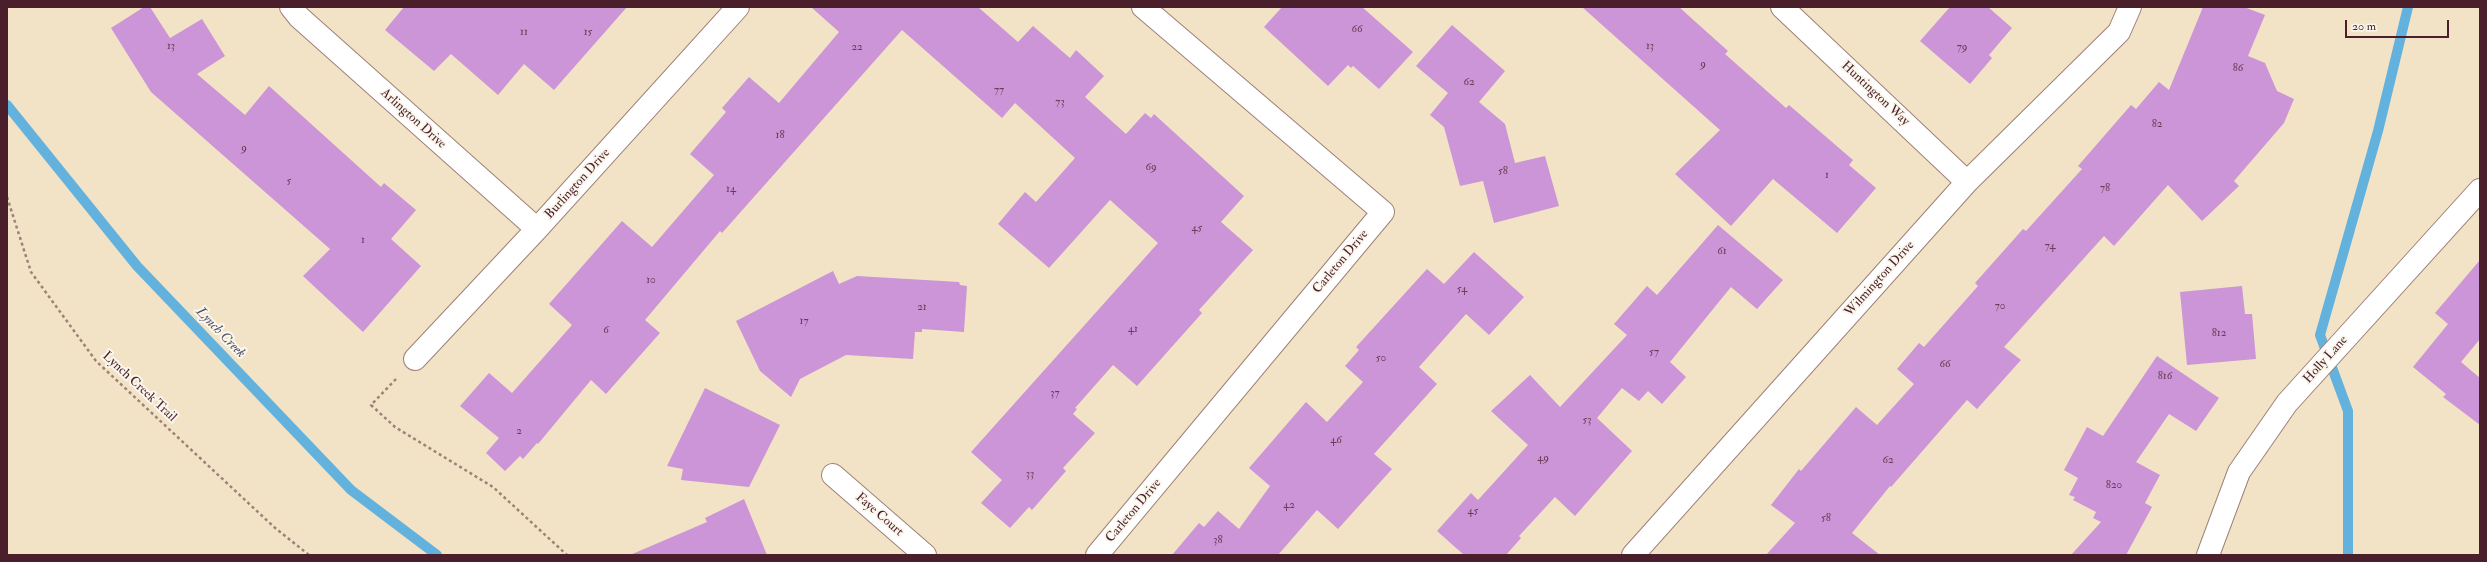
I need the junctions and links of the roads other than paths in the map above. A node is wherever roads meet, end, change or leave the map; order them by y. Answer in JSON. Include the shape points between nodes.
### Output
{"nodes":[{"id":1,"x":291,"y":7,"type":"edge"},
{"id":2,"x":738,"y":7,"type":"edge"},
{"id":3,"x":1142,"y":7,"type":"edge"},
{"id":4,"x":1782,"y":7,"type":"edge"},
{"id":5,"x":2130,"y":7,"type":"edge"},
{"id":6,"x":1967,"y":182,"type":"junction"},
{"id":7,"x":2480,"y":190,"type":"edge"},
{"id":8,"x":537,"y":229,"type":"junction"},
{"id":9,"x":415,"y":359,"type":"road end"},
{"id":10,"x":833,"y":475,"type":"dead end"},
{"id":11,"x":925,"y":555,"type":"edge"},
{"id":12,"x":1097,"y":555,"type":"edge"},
{"id":13,"x":1633,"y":555,"type":"edge"},
{"id":14,"x":2208,"y":555,"type":"edge"}],
"edges":[{"from":1,"to":8,"type":"street","name":"Arlington Drive","via":[[298,17]]},
{"from":2,"to":8,"type":"street","name":"Burlington Drive"},
{"from":3,"to":12,"type":"street","name":"Carleton Drive","via":[[1383,212]]},
{"from":4,"to":6,"type":"street","name":"Huntington Way"},
{"from":5,"to":6,"type":"street","name":"Wilmington Drive","via":[[2119,32]]},
{"from":6,"to":13,"type":"street","name":"Wilmington Drive"},
{"from":7,"to":14,"type":"street","name":"Holly Lane","via":[[2287,404],[2239,472]]},
{"from":8,"to":9,"type":"street","name":"Burlington Drive"},
{"from":10,"to":11,"type":"street","name":"Faye Court"}]}
